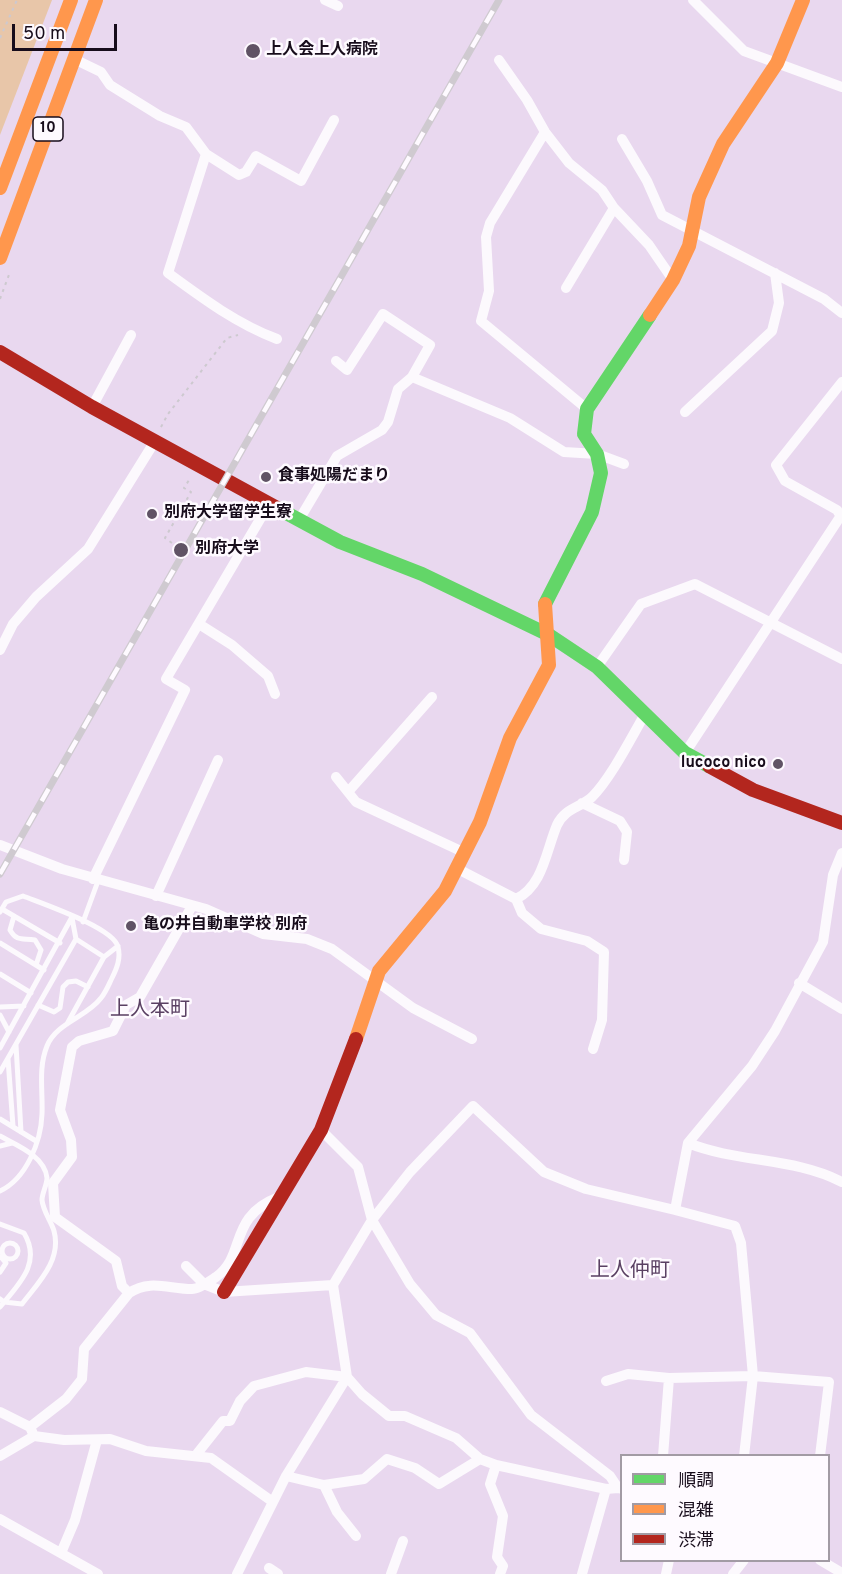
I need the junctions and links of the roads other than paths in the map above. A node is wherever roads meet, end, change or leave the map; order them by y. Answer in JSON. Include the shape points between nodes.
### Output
{"nodes":[{"id":1,"x":71,"y":0,"type":"edge"},
{"id":2,"x":96,"y":0,"type":"edge"},
{"id":3,"x":325,"y":0,"type":"edge"},
{"id":4,"x":693,"y":0,"type":"edge"},
{"id":5,"x":803,"y":0,"type":"edge"},
{"id":6,"x":338,"y":6,"type":"dead end"},
{"id":7,"x":74,"y":59,"type":"junction"},
{"id":8,"x":498,"y":60,"type":"dead end"},
{"id":9,"x":777,"y":63,"type":"junction"},
{"id":10,"x":842,"y":87,"type":"edge"},
{"id":11,"x":334,"y":120,"type":"dead end"},
{"id":12,"x":545,"y":132,"type":"junction"},
{"id":13,"x":622,"y":139,"type":"dead end"},
{"id":14,"x":206,"y":153,"type":"junction"},
{"id":15,"x":0,"y":188,"type":"edge"},
{"id":16,"x":614,"y":208,"type":"junction"},
{"id":17,"x":690,"y":231,"type":"junction"},
{"id":18,"x":0,"y":258,"type":"edge"},
{"id":19,"x":775,"y":273,"type":"junction"},
{"id":20,"x":674,"y":280,"type":"junction"},
{"id":21,"x":566,"y":288,"type":"dead end"},
{"id":22,"x":842,"y":313,"type":"edge"},
{"id":23,"x":131,"y":335,"type":"dead end"},
{"id":24,"x":277,"y":339,"type":"dead end"},
{"id":25,"x":0,"y":352,"type":"edge"},
{"id":26,"x":336,"y":361,"type":"dead end"},
{"id":27,"x":412,"y":377,"type":"junction"},
{"id":28,"x":842,"y":382,"type":"edge"},
{"id":29,"x":92,"y":407,"type":"junction"},
{"id":30,"x":587,"y":409,"type":"junction"},
{"id":31,"x":685,"y":412,"type":"dead end"},
{"id":32,"x":155,"y":441,"type":"junction"},
{"id":33,"x":597,"y":454,"type":"junction"},
{"id":34,"x":624,"y":464,"type":"dead end"},
{"id":35,"x":269,"y":504,"type":"junction"},
{"id":36,"x":841,"y":516,"type":"edge"},
{"id":37,"x":298,"y":520,"type":"junction"},
{"id":38,"x":772,"y":621,"type":"junction"},
{"id":39,"x":199,"y":624,"type":"junction"},
{"id":40,"x":549,"y":635,"type":"junction"},
{"id":41,"x":0,"y":650,"type":"edge"},
{"id":42,"x":842,"y":659,"type":"edge"},
{"id":43,"x":597,"y":667,"type":"junction"},
{"id":44,"x":275,"y":694,"type":"dead end"},
{"id":45,"x":432,"y":697,"type":"dead end"},
{"id":46,"x":645,"y":714,"type":"junction"},
{"id":47,"x":685,"y":753,"type":"junction"},
{"id":48,"x":218,"y":760,"type":"dead end"},
{"id":49,"x":336,"y":777,"type":"dead end"},
{"id":50,"x":348,"y":792,"type":"junction"},
{"id":51,"x":582,"y":803,"type":"junction"},
{"id":52,"x":841,"y":821,"type":"edge"},
{"id":53,"x":0,"y":844,"type":"edge"},
{"id":54,"x":463,"y":852,"type":"junction"},
{"id":55,"x":842,"y":853,"type":"edge"},
{"id":56,"x":624,"y":860,"type":"dead end"},
{"id":57,"x":456,"y":868,"type":"junction"},
{"id":58,"x":95,"y":880,"type":"junction"},
{"id":59,"x":156,"y":896,"type":"junction"},
{"id":60,"x":516,"y":899,"type":"junction"},
{"id":61,"x":192,"y":906,"type":"junction"},
{"id":62,"x":1,"y":910,"type":"edge"},
{"id":63,"x":14,"y":916,"type":"junction"},
{"id":64,"x":72,"y":917,"type":"junction"},
{"id":65,"x":84,"y":922,"type":"junction"},
{"id":66,"x":76,"y":939,"type":"junction"},
{"id":67,"x":0,"y":943,"type":"edge"},
{"id":68,"x":60,"y":943,"type":"junction"},
{"id":69,"x":118,"y":946,"type":"junction"},
{"id":70,"x":104,"y":957,"type":"junction"},
{"id":71,"x":36,"y":964,"type":"junction"},
{"id":72,"x":44,"y":970,"type":"junction"},
{"id":73,"x":0,"y":974,"type":"edge"},
{"id":74,"x":375,"y":980,"type":"junction"},
{"id":75,"x":800,"y":983,"type":"junction"},
{"id":76,"x":88,"y":987,"type":"junction"},
{"id":77,"x":31,"y":993,"type":"junction"},
{"id":78,"x":38,"y":1005,"type":"junction"},
{"id":79,"x":24,"y":1006,"type":"junction"},
{"id":80,"x":0,"y":1007,"type":"edge"},
{"id":81,"x":842,"y":1009,"type":"edge"},
{"id":82,"x":0,"y":1015,"type":"edge"},
{"id":83,"x":67,"y":1025,"type":"junction"},
{"id":84,"x":9,"y":1032,"type":"junction"},
{"id":85,"x":472,"y":1039,"type":"dead end"},
{"id":86,"x":1,"y":1044,"type":"edge"},
{"id":87,"x":16,"y":1044,"type":"junction"},
{"id":88,"x":593,"y":1049,"type":"dead end"},
{"id":89,"x":8,"y":1058,"type":"junction"},
{"id":90,"x":0,"y":1072,"type":"edge"},
{"id":91,"x":3,"y":1096,"type":"dead end"},
{"id":92,"x":10,"y":1096,"type":"junction"},
{"id":93,"x":0,"y":1119,"type":"edge"},
{"id":94,"x":12,"y":1126,"type":"junction"},
{"id":95,"x":321,"y":1130,"type":"junction"},
{"id":96,"x":21,"y":1132,"type":"junction"},
{"id":97,"x":0,"y":1136,"type":"edge"},
{"id":98,"x":36,"y":1142,"type":"junction"},
{"id":99,"x":12,"y":1143,"type":"junction"},
{"id":100,"x":688,"y":1143,"type":"junction"},
{"id":101,"x":0,"y":1146,"type":"edge"},
{"id":102,"x":31,"y":1153,"type":"junction"},
{"id":103,"x":842,"y":1182,"type":"edge"},
{"id":104,"x":0,"y":1191,"type":"edge"},
{"id":105,"x":279,"y":1197,"type":"junction"},
{"id":106,"x":675,"y":1210,"type":"junction"},
{"id":107,"x":372,"y":1220,"type":"junction"},
{"id":108,"x":1,"y":1225,"type":"edge"},
{"id":109,"x":2,"y":1244,"type":"edge"},
{"id":110,"x":3,"y":1257,"type":"edge"},
{"id":111,"x":186,"y":1266,"type":"dead end"},
{"id":112,"x":0,"y":1272,"type":"edge"},
{"id":113,"x":204,"y":1284,"type":"junction"},
{"id":114,"x":333,"y":1285,"type":"junction"},
{"id":115,"x":224,"y":1292,"type":"junction"},
{"id":116,"x":129,"y":1293,"type":"junction"},
{"id":117,"x":1,"y":1303,"type":"edge"},
{"id":118,"x":753,"y":1376,"type":"junction"},
{"id":119,"x":348,"y":1377,"type":"junction"},
{"id":120,"x":669,"y":1378,"type":"junction"},
{"id":121,"x":606,"y":1381,"type":"dead end"},
{"id":122,"x":0,"y":1412,"type":"edge"},
{"id":123,"x":32,"y":1431,"type":"junction"},
{"id":124,"x":97,"y":1440,"type":"junction"},
{"id":125,"x":663,"y":1454,"type":"edge"},
{"id":126,"x":744,"y":1454,"type":"edge"},
{"id":127,"x":820,"y":1454,"type":"edge"},
{"id":128,"x":196,"y":1455,"type":"junction"},
{"id":129,"x":0,"y":1456,"type":"edge"},
{"id":130,"x":480,"y":1459,"type":"junction"},
{"id":131,"x":496,"y":1465,"type":"junction"},
{"id":132,"x":286,"y":1476,"type":"junction"},
{"id":133,"x":324,"y":1485,"type":"junction"},
{"id":134,"x":620,"y":1488,"type":"edge"},
{"id":135,"x":606,"y":1489,"type":"junction"},
{"id":136,"x":273,"y":1502,"type":"junction"},
{"id":137,"x":0,"y":1519,"type":"edge"},
{"id":138,"x":356,"y":1536,"type":"dead end"},
{"id":139,"x":404,"y":1541,"type":"dead end"},
{"id":140,"x":61,"y":1553,"type":"junction"},
{"id":141,"x":742,"y":1562,"type":"edge"},
{"id":142,"x":823,"y":1562,"type":"edge"},
{"id":143,"x":842,"y":1573,"type":"edge"},
{"id":144,"x":98,"y":1574,"type":"edge"},
{"id":145,"x":237,"y":1574,"type":"edge"},
{"id":146,"x":391,"y":1574,"type":"edge"},
{"id":147,"x":500,"y":1574,"type":"edge"},
{"id":148,"x":582,"y":1574,"type":"edge"},
{"id":149,"x":733,"y":1574,"type":"edge"}],
"edges":[{"from":1,"to":15,"type":"main road","number":"10"},
{"from":2,"to":7,"type":"main road","number":"10"},
{"from":3,"to":6,"type":"street"},
{"from":4,"to":9,"type":"street","via":[[744,51]]},
{"from":5,"to":9,"type":"main road"},
{"from":7,"to":14,"type":"street","via":[[101,72],[110,85],[160,116],[186,127]]},
{"from":7,"to":18,"type":"main road","number":"10"},
{"from":8,"to":12,"type":"street"},
{"from":9,"to":10,"type":"street"},
{"from":9,"to":17,"type":"main road","via":[[723,144],[699,197]]},
{"from":11,"to":14,"type":"street","via":[[301,181],[256,156],[246,172],[239,175]]},
{"from":12,"to":16,"type":"street","via":[[569,163],[594,183]]},
{"from":12,"to":30,"type":"street","via":[[490,223],[486,237],[489,291],[481,321]]},
{"from":13,"to":17,"type":"street","via":[[662,215]]},
{"from":14,"to":24,"type":"street","via":[[168,273],[211,305]]},
{"from":16,"to":20,"type":"street","via":[[649,245]]},
{"from":16,"to":21,"type":"street"},
{"from":17,"to":19,"type":"street"},
{"from":17,"to":20,"type":"main road","via":[[689,246]]},
{"from":19,"to":22,"type":"street"},
{"from":19,"to":31,"type":"street","via":[[779,303],[772,331]]},
{"from":20,"to":30,"type":"main road"},
{"from":23,"to":29,"type":"street"},
{"from":25,"to":29,"type":"main road"},
{"from":26,"to":27,"type":"street","via":[[347,370],[383,314],[430,345]]},
{"from":27,"to":33,"type":"street","via":[[510,418],[564,452]]},
{"from":27,"to":37,"type":"street","via":[[398,389],[382,430],[337,456]]},
{"from":28,"to":36,"type":"street","via":[[776,465],[785,481]]},
{"from":29,"to":32,"type":"main road"},
{"from":30,"to":33,"type":"main road","via":[[584,434]]},
{"from":32,"to":35,"type":"main road"},
{"from":32,"to":41,"type":"street","via":[[87,549],[36,597],[13,624]]},
{"from":33,"to":34,"type":"street"},
{"from":33,"to":40,"type":"main road","via":[[601,473],[592,512],[545,602]]},
{"from":35,"to":37,"type":"main road"},
{"from":35,"to":39,"type":"street"},
{"from":36,"to":38,"type":"street"},
{"from":37,"to":40,"type":"main road"},
{"from":38,"to":42,"type":"street"},
{"from":38,"to":43,"type":"street","via":[[695,584],[641,604]]},
{"from":38,"to":47,"type":"street"},
{"from":39,"to":44,"type":"street","via":[[232,645],[268,676]]},
{"from":39,"to":58,"type":"street","via":[[166,679],[185,690]]},
{"from":40,"to":43,"type":"main road"},
{"from":40,"to":54,"type":"main road","via":[[549,664],[510,738],[480,822]]},
{"from":43,"to":46,"type":"main road"},
{"from":45,"to":50,"type":"street"},
{"from":46,"to":47,"type":"main road"},
{"from":46,"to":51,"type":"street","via":[[592,796]]},
{"from":47,"to":52,"type":"main road","via":[[753,790]]},
{"from":48,"to":59,"type":"street"},
{"from":49,"to":50,"type":"street"},
{"from":50,"to":54,"type":"street","via":[[356,802]]},
{"from":51,"to":56,"type":"street","via":[[623,826],[627,832]]},
{"from":51,"to":60,"type":"street","via":[[570,808],[558,823],[529,893]]},
{"from":53,"to":58,"type":"street"},
{"from":54,"to":57,"type":"main road"},
{"from":55,"to":75,"type":"street","via":[[833,875],[823,942]]},
{"from":57,"to":60,"type":"street"},
{"from":57,"to":74,"type":"main road","via":[[445,891]]},
{"from":58,"to":59,"type":"street"},
{"from":58,"to":65,"type":"lane"},
{"from":59,"to":61,"type":"street"},
{"from":60,"to":88,"type":"street","via":[[522,913],[541,929],[587,941],[604,952],[602,1020]]},
{"from":61,"to":74,"type":"street","via":[[263,934],[307,939],[332,949]]},
{"from":61,"to":116,"type":"street","via":[[140,997],[126,1005],[113,1031],[79,1041],[72,1047],[64,1080],[60,1110],[71,1140],[72,1157],[53,1183],[55,1217],[116,1261],[122,1286]]},
{"from":62,"to":63,"type":"lane"},
{"from":62,"to":64,"type":"lane","via":[[13,898],[23,896]]},
{"from":63,"to":68,"type":"lane"},
{"from":63,"to":71,"type":"lane","via":[[10,930],[14,937],[35,940],[41,950]]},
{"from":64,"to":65,"type":"lane"},
{"from":64,"to":66,"type":"lane"},
{"from":64,"to":68,"type":"lane"},
{"from":65,"to":69,"type":"lane","via":[[111,934]]},
{"from":66,"to":70,"type":"lane"},
{"from":66,"to":78,"type":"lane"},
{"from":67,"to":71,"type":"lane"},
{"from":68,"to":72,"type":"lane"},
{"from":69,"to":70,"type":"lane"},
{"from":69,"to":83,"type":"lane","via":[[119,964],[102,998]]},
{"from":70,"to":76,"type":"lane"},
{"from":71,"to":72,"type":"lane"},
{"from":72,"to":77,"type":"lane"},
{"from":73,"to":77,"type":"lane"},
{"from":74,"to":85,"type":"street","via":[[413,1008]]},
{"from":74,"to":95,"type":"main road"},
{"from":75,"to":81,"type":"street"},
{"from":75,"to":100,"type":"street","via":[[752,1066]]},
{"from":76,"to":78,"type":"lane","via":[[68,982],[63,987],[60,1008],[54,1012]]},
{"from":76,"to":83,"type":"lane"},
{"from":77,"to":79,"type":"lane"},
{"from":78,"to":87,"type":"lane"},
{"from":79,"to":80,"type":"lane"},
{"from":79,"to":84,"type":"lane"},
{"from":82,"to":84,"type":"lane"},
{"from":83,"to":98,"type":"lane","via":[[47,1045],[41,1066],[42,1118]]},
{"from":84,"to":86,"type":"lane"},
{"from":87,"to":89,"type":"lane"},
{"from":87,"to":96,"type":"lane"},
{"from":89,"to":90,"type":"lane"},
{"from":89,"to":92,"type":"lane"},
{"from":91,"to":92,"type":"lane"},
{"from":92,"to":94,"type":"lane"},
{"from":93,"to":94,"type":"lane"},
{"from":94,"to":96,"type":"lane"},
{"from":95,"to":105,"type":"main road"},
{"from":95,"to":107,"type":"street","via":[[358,1167]]},
{"from":96,"to":98,"type":"lane"},
{"from":97,"to":99,"type":"lane"},
{"from":98,"to":102,"type":"lane"},
{"from":99,"to":101,"type":"lane"},
{"from":99,"to":102,"type":"lane"},
{"from":100,"to":103,"type":"street","via":[[721,1155],[808,1168]]},
{"from":100,"to":106,"type":"street"},
{"from":102,"to":104,"type":"lane","via":[[16,1181]]},
{"from":102,"to":117,"type":"lane","via":[[44,1166],[47,1179],[42,1200],[54,1232],[56,1251],[22,1304]]},
{"from":105,"to":113,"type":"street","via":[[253,1211],[238,1236],[228,1268]]},
{"from":105,"to":115,"type":"main road"},
{"from":106,"to":107,"type":"street","via":[[586,1189],[544,1172],[473,1106],[410,1172]]},
{"from":106,"to":118,"type":"street","via":[[735,1226],[741,1243]]},
{"from":107,"to":114,"type":"street"},
{"from":107,"to":134,"type":"street","via":[[410,1284],[436,1315],[470,1333],[531,1415]]},
{"from":108,"to":117,"type":"lane","via":[[24,1233],[32,1261],[26,1275]]},
{"from":109,"to":110,"type":"lane"},
{"from":109,"to":110,"type":"lane","via":[[14,1243],[19,1250],[15,1258]]},
{"from":110,"to":112,"type":"lane","via":[[5,1266]]},
{"from":111,"to":113,"type":"street"},
{"from":113,"to":115,"type":"street"},
{"from":113,"to":116,"type":"street","via":[[193,1289],[152,1286]]},
{"from":114,"to":115,"type":"street"},
{"from":114,"to":119,"type":"street"},
{"from":116,"to":123,"type":"street","via":[[84,1349],[82,1379]]},
{"from":118,"to":120,"type":"street"},
{"from":118,"to":126,"type":"street"},
{"from":118,"to":127,"type":"street","via":[[829,1382]]},
{"from":119,"to":128,"type":"street","via":[[306,1372],[254,1386],[240,1401],[230,1421],[223,1421]]},
{"from":119,"to":130,"type":"street","via":[[389,1416],[405,1416],[456,1438]]},
{"from":119,"to":132,"type":"street"},
{"from":120,"to":121,"type":"street","via":[[628,1374]]},
{"from":120,"to":125,"type":"street"},
{"from":122,"to":123,"type":"street"},
{"from":123,"to":124,"type":"street","via":[[64,1440]]},
{"from":123,"to":129,"type":"street"},
{"from":124,"to":128,"type":"street","via":[[110,1439],[172,1455]]},
{"from":124,"to":140,"type":"street","via":[[75,1520]]},
{"from":128,"to":136,"type":"street","via":[[211,1458]]},
{"from":130,"to":131,"type":"street"},
{"from":130,"to":133,"type":"street","via":[[439,1484],[415,1468],[387,1459],[364,1479]]},
{"from":131,"to":135,"type":"street"},
{"from":131,"to":147,"type":"street","via":[[490,1484],[503,1516],[497,1557],[503,1566]]},
{"from":132,"to":133,"type":"street"},
{"from":132,"to":136,"type":"street"},
{"from":133,"to":138,"type":"street","via":[[337,1512]]},
{"from":134,"to":135,"type":"street"},
{"from":135,"to":148,"type":"street"},
{"from":136,"to":145,"type":"street"},
{"from":137,"to":140,"type":"street"},
{"from":139,"to":146,"type":"street"},
{"from":140,"to":144,"type":"street"},
{"from":141,"to":149,"type":"street"},
{"from":142,"to":143,"type":"street"}]}
